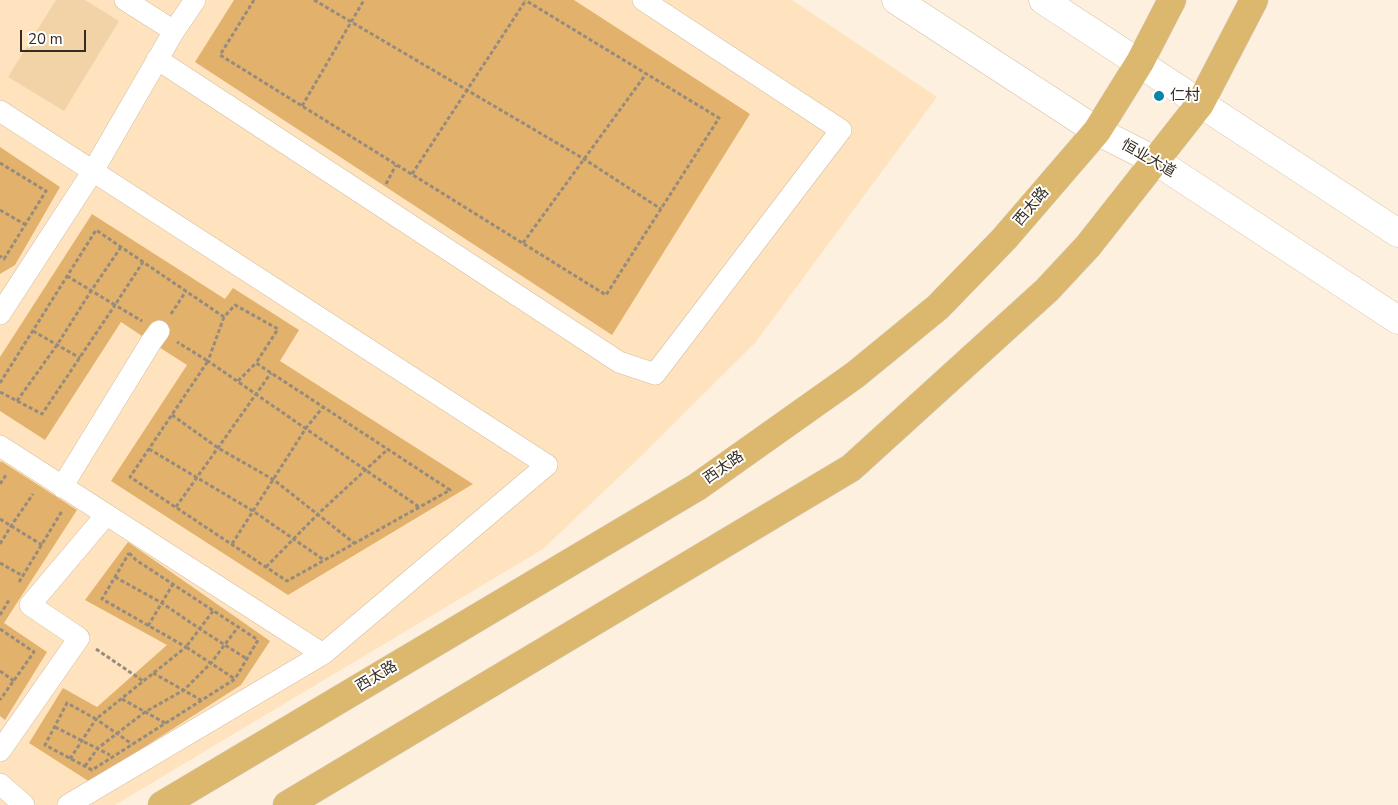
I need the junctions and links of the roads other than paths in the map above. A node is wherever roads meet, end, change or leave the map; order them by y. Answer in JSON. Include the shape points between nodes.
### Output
{"nodes":[{"id":1,"x":125,"y":0,"type":"edge"},
{"id":2,"x":195,"y":0,"type":"edge"},
{"id":3,"x":643,"y":0,"type":"edge"},
{"id":4,"x":896,"y":0,"type":"edge"},
{"id":5,"x":1043,"y":0,"type":"edge"},
{"id":6,"x":1172,"y":0,"type":"edge"},
{"id":7,"x":1254,"y":0,"type":"edge"},
{"id":8,"x":174,"y":31,"type":"junction"},
{"id":9,"x":157,"y":59,"type":"junction"},
{"id":10,"x":1140,"y":62,"type":"junction"},
{"id":11,"x":1200,"y":104,"type":"junction"},
{"id":12,"x":0,"y":111,"type":"edge"},
{"id":13,"x":1096,"y":130,"type":"junction"},
{"id":14,"x":1156,"y":161,"type":"junction"},
{"id":15,"x":93,"y":171,"type":"junction"},
{"id":16,"x":1398,"y":233,"type":"edge"},
{"id":17,"x":3,"y":303,"type":"edge"},
{"id":18,"x":1398,"y":320,"type":"edge"},
{"id":19,"x":159,"y":332,"type":"road end"},
{"id":20,"x":0,"y":446,"type":"edge"},
{"id":21,"x":58,"y":497,"type":"junction"},
{"id":22,"x":106,"y":515,"type":"junction"},
{"id":23,"x":323,"y":654,"type":"junction"},
{"id":24,"x":0,"y":750,"type":"edge"},
{"id":25,"x":0,"y":784,"type":"edge"},
{"id":26,"x":24,"y":805,"type":"edge"},
{"id":27,"x":68,"y":805,"type":"edge"},
{"id":28,"x":162,"y":805,"type":"edge"},
{"id":29,"x":287,"y":805,"type":"edge"}],
"edges":[{"from":1,"to":8,"type":"street"},
{"from":2,"to":8,"type":"street"},
{"from":3,"to":9,"type":"street","via":[[841,130],[655,374],[619,362]]},
{"from":4,"to":13,"type":"street","name":"恒业大道"},
{"from":5,"to":10,"type":"street"},
{"from":6,"to":10,"type":"main road","name":"西太路"},
{"from":7,"to":11,"type":"main road"},
{"from":8,"to":9,"type":"street"},
{"from":9,"to":15,"type":"street"},
{"from":10,"to":11,"type":"street"},
{"from":10,"to":13,"type":"main road","name":"西太路"},
{"from":11,"to":14,"type":"main road"},
{"from":11,"to":16,"type":"street"},
{"from":12,"to":15,"type":"street"},
{"from":13,"to":14,"type":"street","name":"恒业大道"},
{"from":13,"to":28,"type":"main road","name":"西太路","via":[[1004,239],[938,307],[855,375],[697,487]]},
{"from":14,"to":18,"type":"street","name":"恒业大道"},
{"from":14,"to":29,"type":"main road","via":[[1048,290],[851,468]]},
{"from":15,"to":17,"type":"street"},
{"from":15,"to":23,"type":"street","via":[[547,465]]},
{"from":19,"to":21,"type":"street"},
{"from":20,"to":21,"type":"street"},
{"from":21,"to":22,"type":"street"},
{"from":22,"to":23,"type":"street"},
{"from":22,"to":24,"type":"street","via":[[30,605],[79,638]]},
{"from":23,"to":27,"type":"street"},
{"from":25,"to":26,"type":"street"}]}
